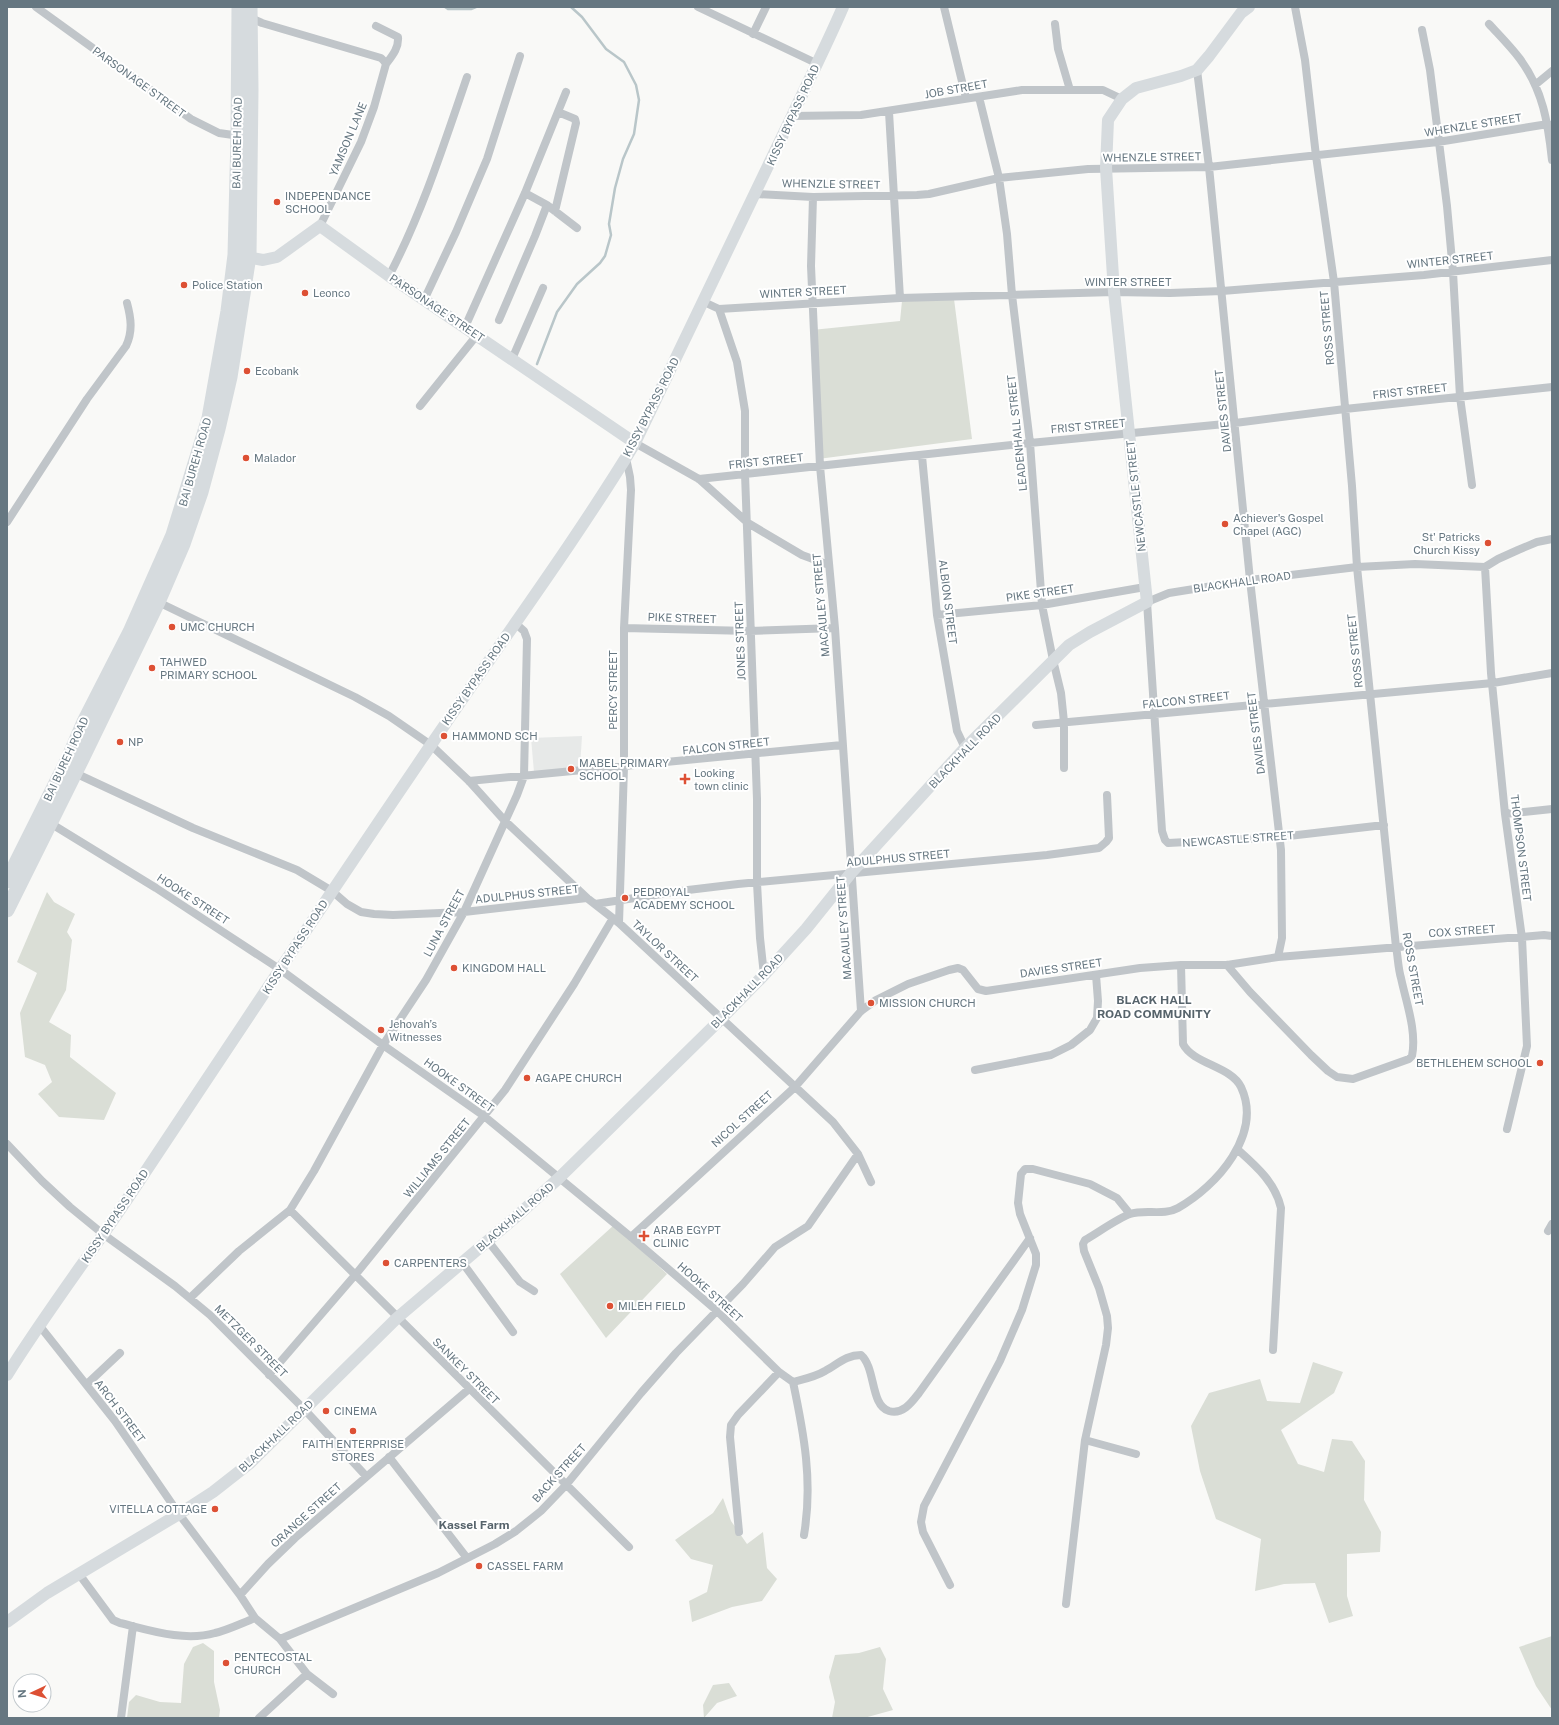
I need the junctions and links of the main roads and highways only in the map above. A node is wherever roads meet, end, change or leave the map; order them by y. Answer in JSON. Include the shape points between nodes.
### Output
{"nodes":[{"id":1,"x":246,"y":10,"type":"edge"},
{"id":2,"x":242,"y":256,"type":"junction"},
{"id":3,"x":7,"y":881,"type":"edge"},
{"id":4,"x":7,"y":910,"type":"edge"}],
"edges":[{"from":1,"to":2,"type":"highway","name":"BAI BUREH ROAD"},
{"from":2,"to":3,"type":"highway","name":"BAI BUREH ROAD","via":[[228,311],[209,418],[173,534],[130,632]]},
{"from":2,"to":4,"type":"highway","via":[[230,377],[201,492],[183,544],[158,602]]}]}
